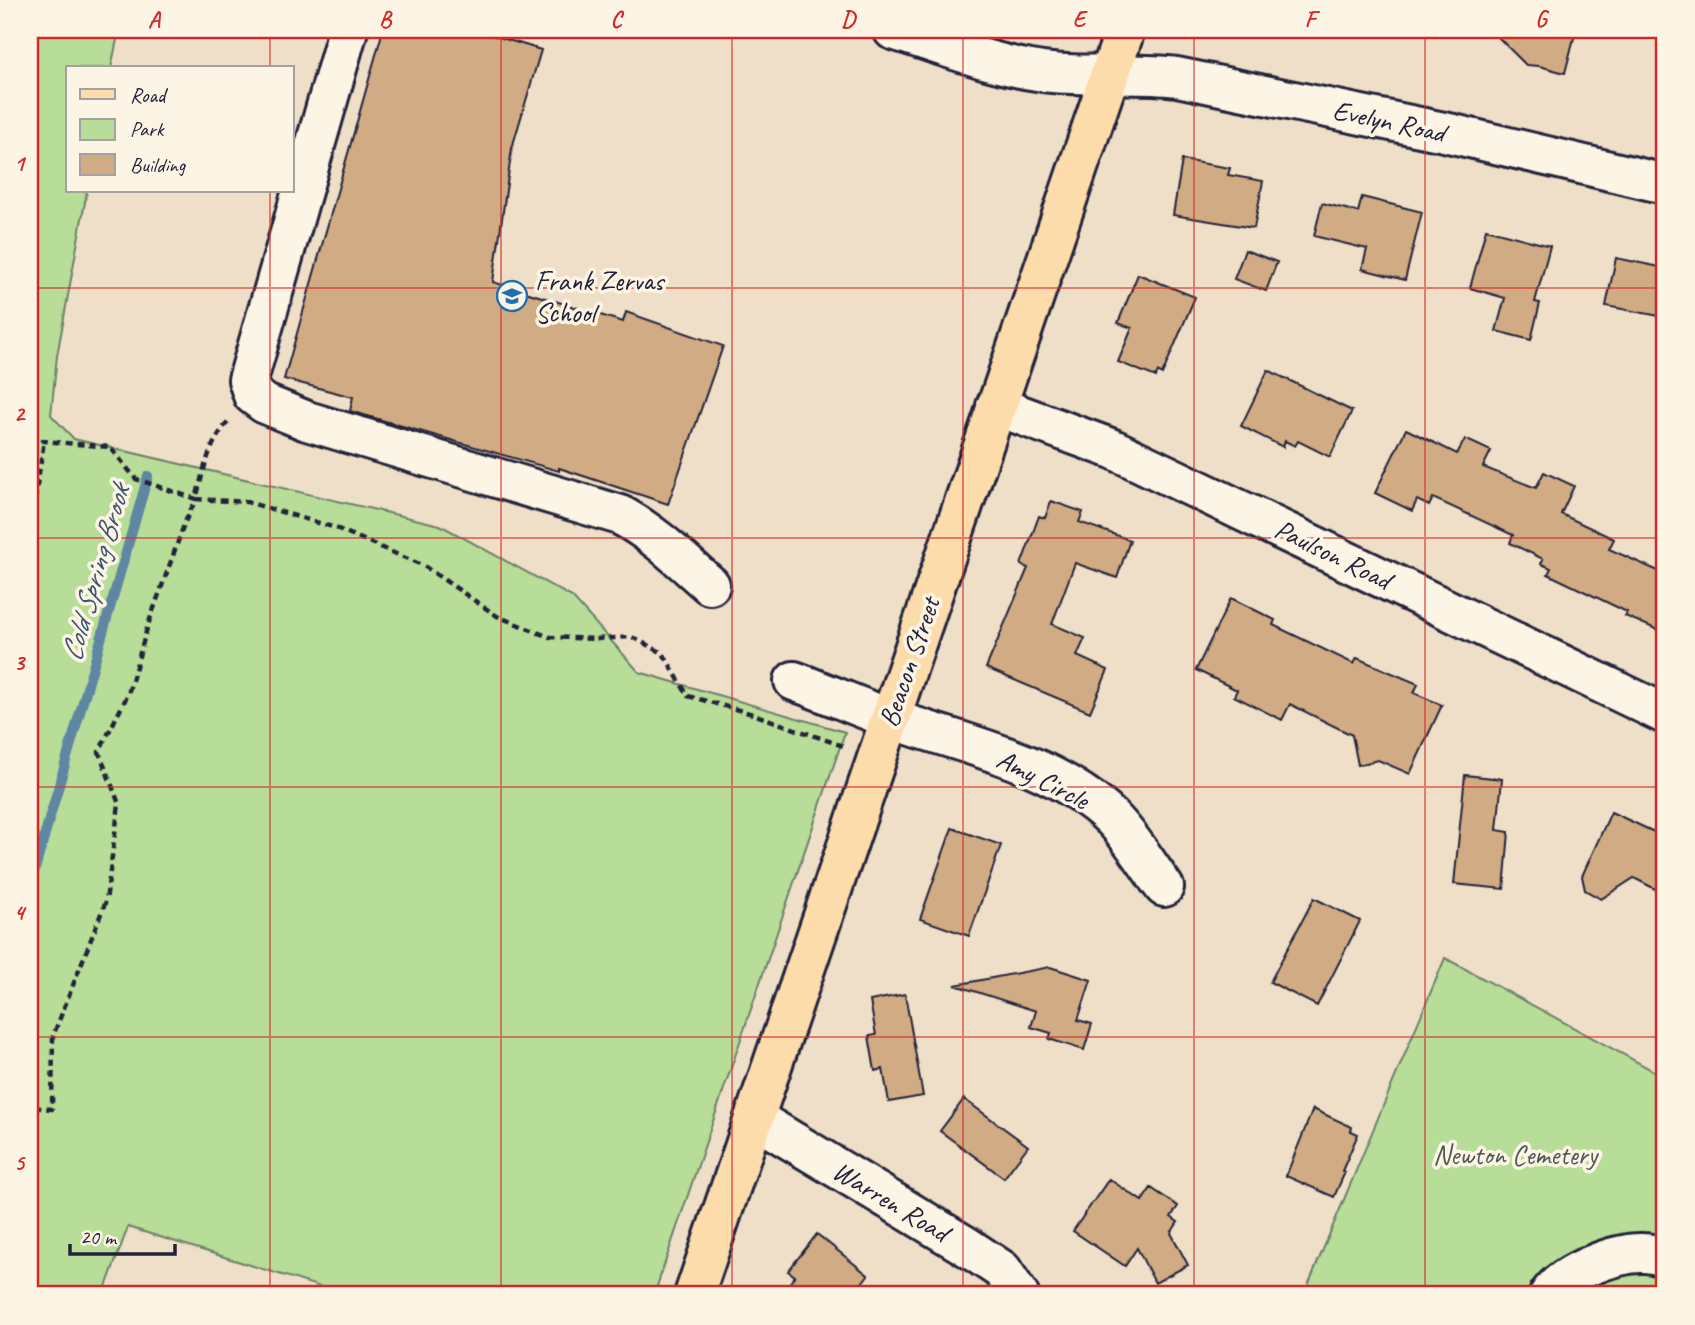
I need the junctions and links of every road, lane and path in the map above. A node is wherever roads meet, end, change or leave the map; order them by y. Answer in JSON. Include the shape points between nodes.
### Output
{"nodes":[{"id":1,"x":348,"y":30,"type":"edge"},
{"id":2,"x":893,"y":30,"type":"edge"},
{"id":3,"x":1125,"y":30,"type":"edge"},
{"id":4,"x":1109,"y":74,"type":"junction"},
{"id":5,"x":1665,"y":184,"type":"edge"},
{"id":6,"x":253,"y":395,"type":"junction"},
{"id":7,"x":996,"y":406,"type":"junction"},
{"id":8,"x":30,"y":435,"type":"edge"},
{"id":9,"x":44,"y":441,"type":"junction"},
{"id":10,"x":196,"y":499,"type":"junction"},
{"id":11,"x":32,"y":507,"type":"edge"},
{"id":12,"x":710,"y":585,"type":"dead end"},
{"id":13,"x":794,"y":681,"type":"dead end"},
{"id":14,"x":1665,"y":715,"type":"edge"},
{"id":15,"x":890,"y":718,"type":"junction"},
{"id":16,"x":844,"y":747,"type":"dead end"},
{"id":17,"x":1164,"y":887,"type":"dead end"},
{"id":18,"x":30,"y":1107,"type":"edge"},
{"id":19,"x":754,"y":1118,"type":"junction"},
{"id":20,"x":1665,"y":1257,"type":"edge"},
{"id":21,"x":694,"y":1295,"type":"edge"},
{"id":22,"x":1019,"y":1295,"type":"edge"},
{"id":23,"x":1549,"y":1295,"type":"edge"}],
"edges":[{"from":1,"to":6,"type":"street","via":[[248,380]]},
{"from":2,"to":4,"type":"street","name":"Evelyn Road","via":[[1029,69]]},
{"from":3,"to":4,"type":"main road","name":"Beacon Street"},
{"from":4,"to":5,"type":"street","name":"Evelyn Road","via":[[1177,78],[1449,133]]},
{"from":4,"to":7,"type":"main road","name":"Beacon Street"},
{"from":6,"to":10,"type":"path","via":[[221,430]]},
{"from":6,"to":12,"type":"street","via":[[307,421],[620,515],[660,541]]},
{"from":7,"to":14,"type":"street","name":"Paulson Road","via":[[1113,449]]},
{"from":7,"to":15,"type":"main road","name":"Beacon Street"},
{"from":8,"to":9,"type":"path"},
{"from":9,"to":10,"type":"path","via":[[110,447],[136,480]]},
{"from":9,"to":11,"type":"path"},
{"from":10,"to":16,"type":"path","via":[[247,502],[336,528],[424,566],[497,616],[549,637],[632,636],[663,653],[688,696]]},
{"from":10,"to":18,"type":"path","via":[[148,625],[128,694],[99,752],[119,804],[106,901],[53,1036],[52,1109]]},
{"from":13,"to":15,"type":"street","name":"Amy Circle"},
{"from":15,"to":17,"type":"street","name":"Amy Circle","via":[[1019,763],[1080,793],[1121,828]]},
{"from":15,"to":19,"type":"main road","name":"Beacon Street"},
{"from":19,"to":21,"type":"main road","name":"Beacon Street"},
{"from":19,"to":22,"type":"street","name":"Warren Road","via":[[1002,1270]]},
{"from":20,"to":23,"type":"street","via":[[1642,1252],[1590,1265],[1555,1285]]}]}
